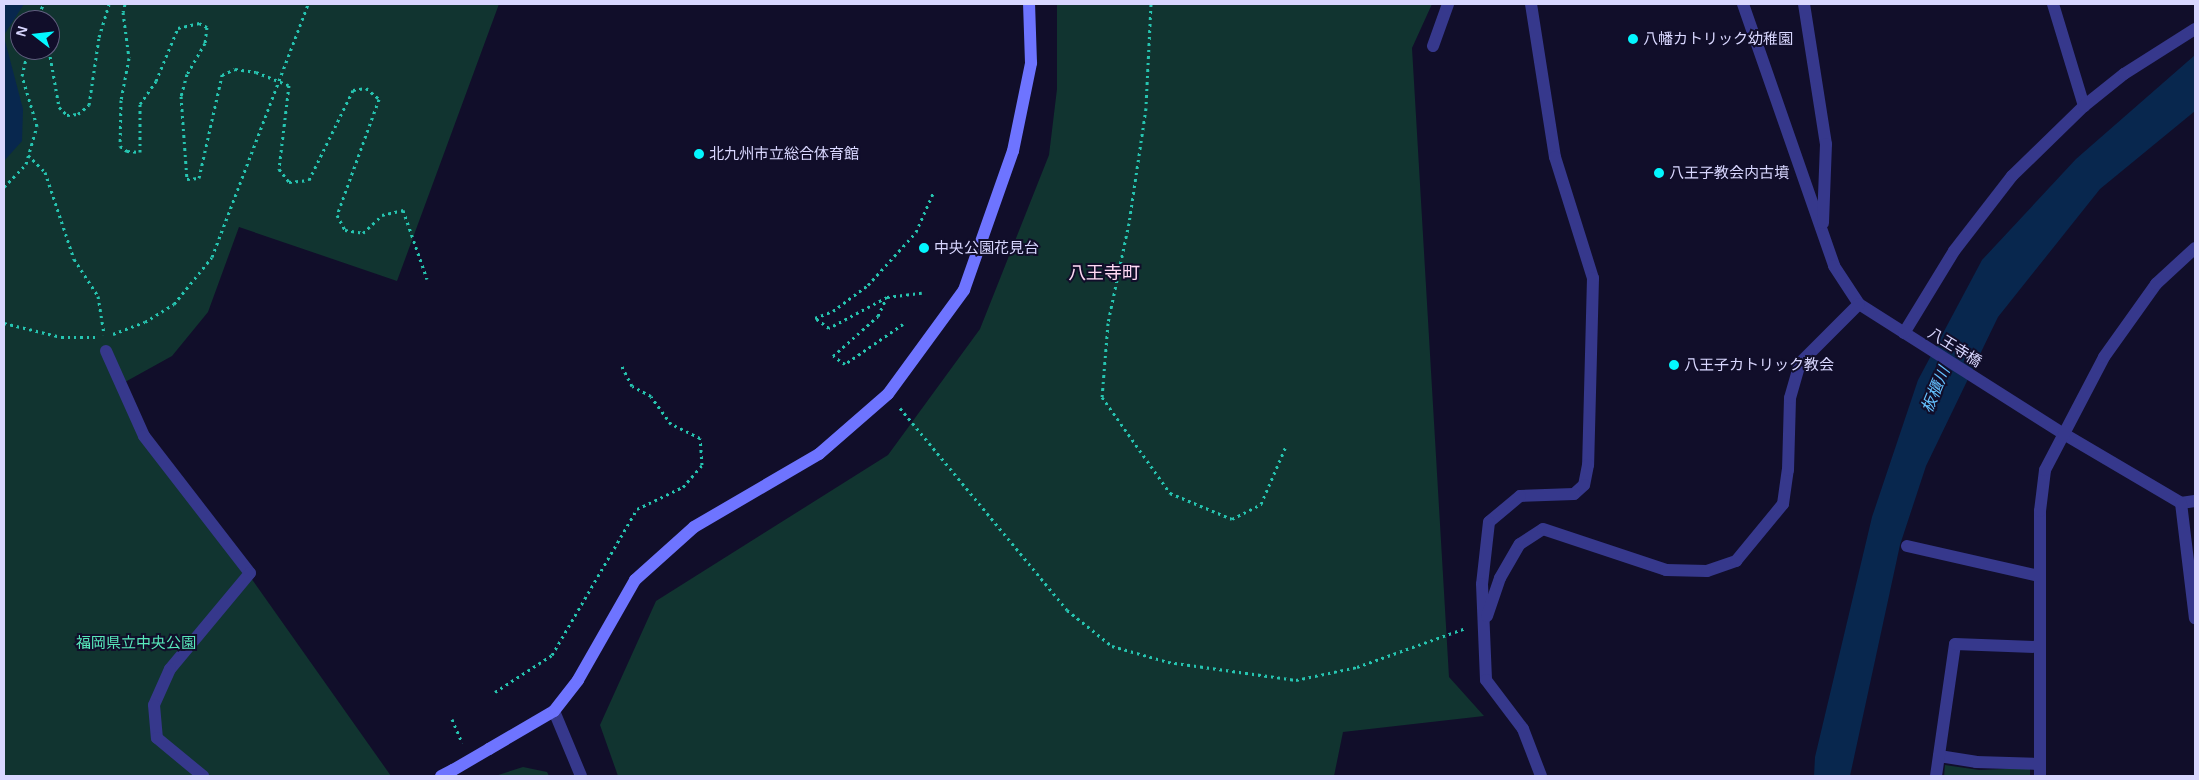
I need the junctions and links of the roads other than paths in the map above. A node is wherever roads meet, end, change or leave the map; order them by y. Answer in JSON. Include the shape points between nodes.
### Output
{"nodes":[{"id":1,"x":1029,"y":4,"type":"edge"},
{"id":2,"x":1448,"y":4,"type":"edge"},
{"id":3,"x":1531,"y":4,"type":"edge"},
{"id":4,"x":1743,"y":4,"type":"edge"},
{"id":5,"x":1804,"y":4,"type":"edge"},
{"id":6,"x":2053,"y":4,"type":"edge"},
{"id":7,"x":2195,"y":29,"type":"edge"},
{"id":8,"x":1433,"y":46,"type":"dead end"},
{"id":9,"x":2084,"y":106,"type":"junction"},
{"id":10,"x":1822,"y":230,"type":"junction"},
{"id":11,"x":2195,"y":248,"type":"edge"},
{"id":12,"x":1859,"y":304,"type":"junction"},
{"id":13,"x":1909,"y":336,"type":"junction"},
{"id":14,"x":106,"y":351,"type":"road end"},
{"id":15,"x":2064,"y":434,"type":"junction"},
{"id":16,"x":2195,"y":501,"type":"edge"},
{"id":17,"x":2180,"y":503,"type":"junction"},
{"id":18,"x":1907,"y":546,"type":"dead end"},
{"id":19,"x":2039,"y":576,"type":"junction"},
{"id":20,"x":2195,"y":618,"type":"edge"},
{"id":21,"x":1486,"y":620,"type":"junction"},
{"id":22,"x":2038,"y":647,"type":"junction"},
{"id":23,"x":554,"y":711,"type":"junction"},
{"id":24,"x":1939,"y":756,"type":"junction"},
{"id":25,"x":2040,"y":770,"type":"edge"},
{"id":26,"x":202,"y":776,"type":"edge"},
{"id":27,"x":441,"y":776,"type":"edge"},
{"id":28,"x":581,"y":776,"type":"edge"},
{"id":29,"x":1541,"y":776,"type":"edge"},
{"id":30,"x":1936,"y":776,"type":"edge"}],
"edges":[{"from":1,"to":23,"type":"street","via":[[1031,63],[1013,151],[964,290],[888,394],[819,454],[694,528],[635,580],[578,680]]},
{"from":2,"to":8,"type":"street"},
{"from":3,"to":21,"type":"street","via":[[1556,157],[1593,278],[1588,465],[1584,485],[1574,494],[1520,496],[1489,522],[1482,584]]},
{"from":4,"to":10,"type":"street"},
{"from":5,"to":10,"type":"street","via":[[1826,144]]},
{"from":6,"to":9,"type":"street"},
{"from":7,"to":9,"type":"street","via":[[2124,74]]},
{"from":9,"to":13,"type":"street","via":[[2012,176],[1954,251]]},
{"from":10,"to":12,"type":"street","via":[[1834,266]]},
{"from":11,"to":15,"type":"street","via":[[2156,284],[2104,357]]},
{"from":12,"to":13,"type":"street","name":"八王寺橋"},
{"from":12,"to":21,"type":"street","via":[[1800,363],[1790,398],[1788,470],[1782,504],[1736,561],[1707,571],[1666,570],[1542,529],[1520,544],[1500,578]]},
{"from":13,"to":15,"type":"street","name":"八王寺橋"},
{"from":14,"to":26,"type":"street","via":[[144,436],[250,573],[170,669],[154,705],[157,738]]},
{"from":15,"to":17,"type":"street","name":"八王寺橋"},
{"from":15,"to":19,"type":"street","via":[[2045,470],[2040,510]]},
{"from":16,"to":17,"type":"street"},
{"from":17,"to":20,"type":"street"},
{"from":18,"to":19,"type":"street"},
{"from":19,"to":22,"type":"street"},
{"from":21,"to":29,"type":"street","via":[[1486,680],[1522,729]]},
{"from":22,"to":24,"type":"street","via":[[1955,644]]},
{"from":22,"to":25,"type":"street"},
{"from":23,"to":27,"type":"street","bridge":true},
{"from":23,"to":28,"type":"street"},
{"from":24,"to":25,"type":"street"},
{"from":24,"to":30,"type":"street"}]}
